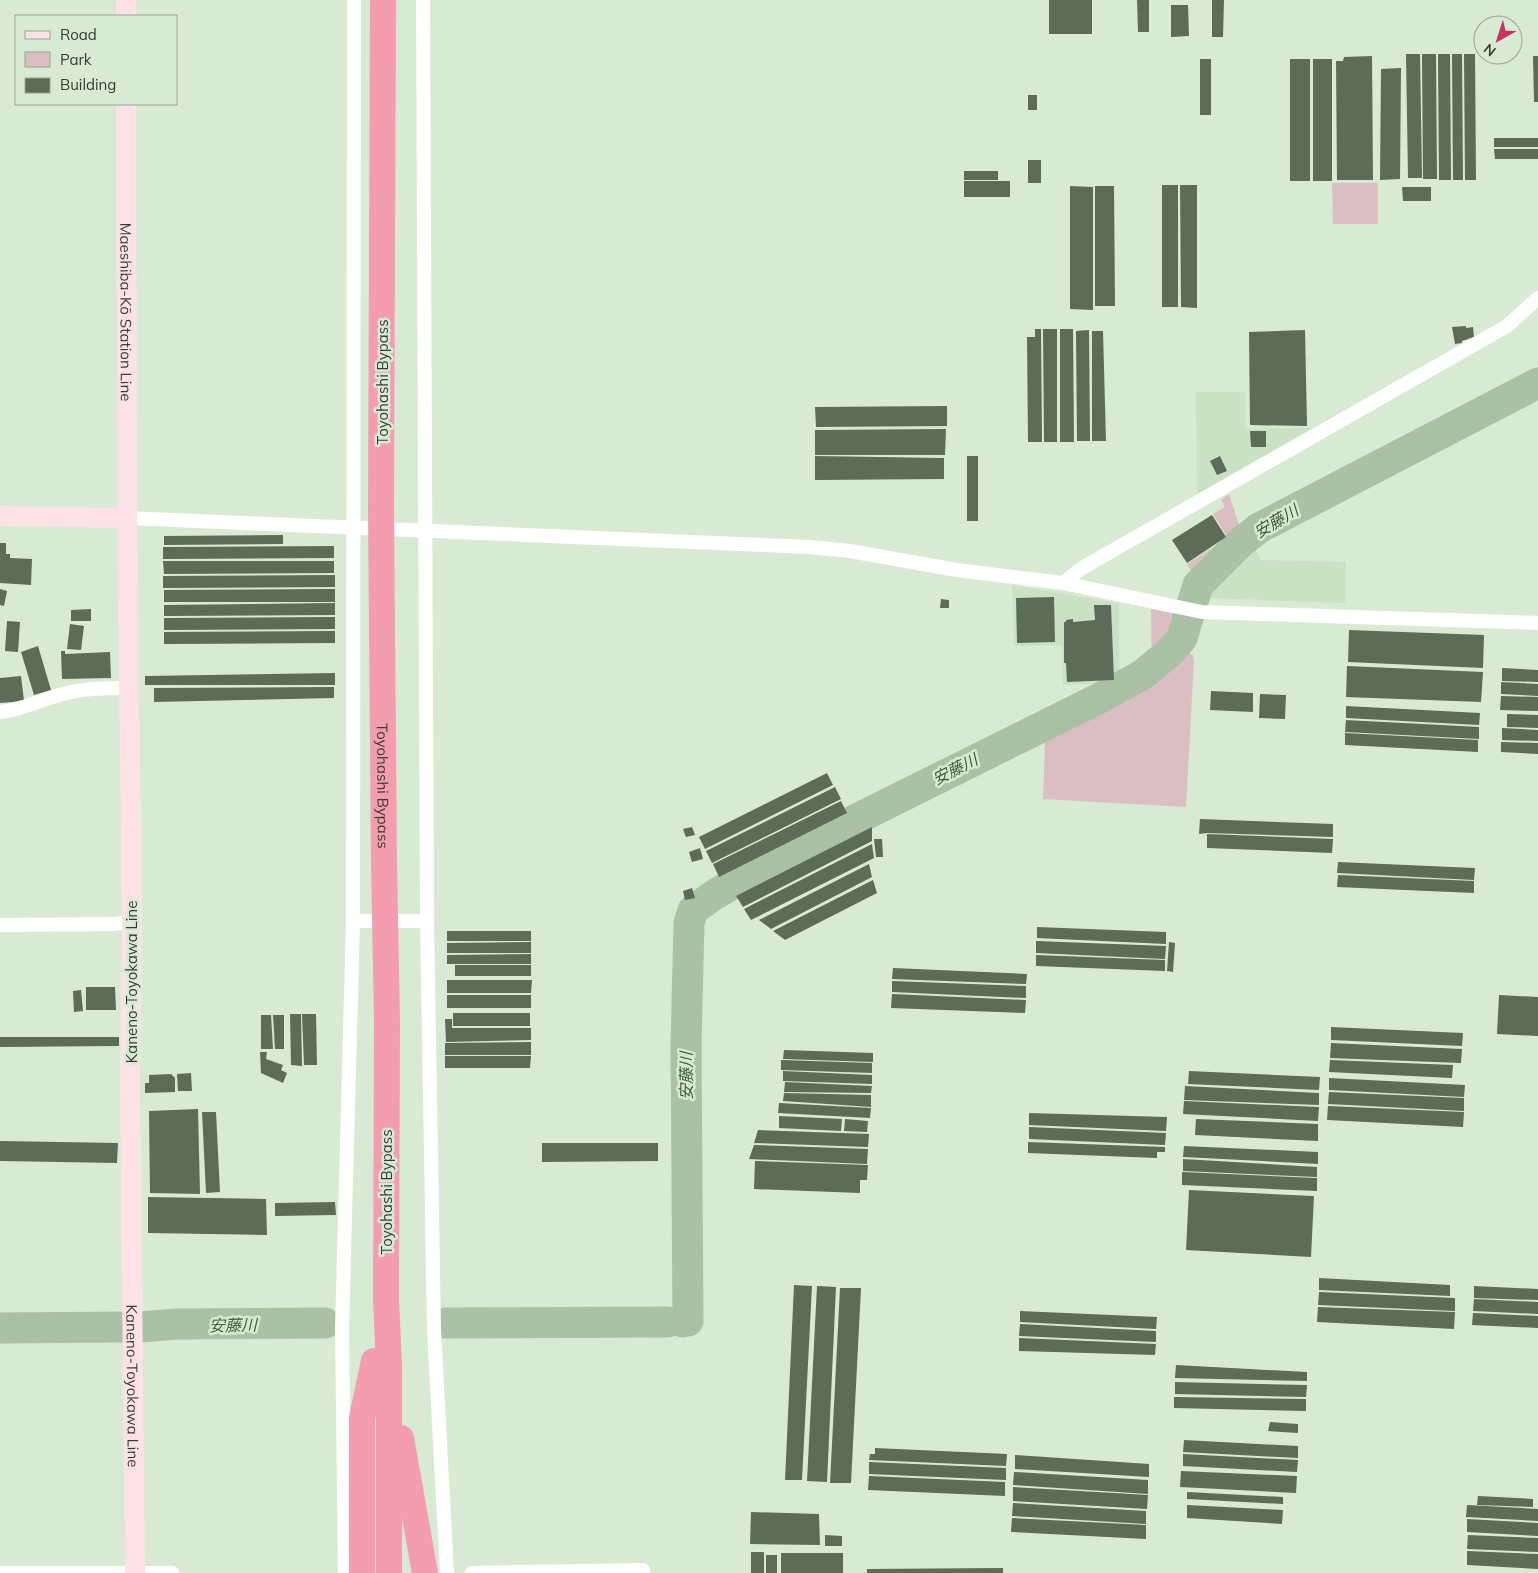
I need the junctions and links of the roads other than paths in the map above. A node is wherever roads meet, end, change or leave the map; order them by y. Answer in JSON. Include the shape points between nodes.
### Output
{"nodes":[{"id":1,"x":126,"y":0,"type":"edge"},
{"id":2,"x":354,"y":0,"type":"edge"},
{"id":3,"x":371,"y":0,"type":"edge"},
{"id":4,"x":383,"y":0,"type":"edge"},
{"id":5,"x":423,"y":0,"type":"edge"},
{"id":6,"x":126,"y":15,"type":"edge"},
{"id":7,"x":126,"y":105,"type":"edge"},
{"id":8,"x":1538,"y":298,"type":"edge"},
{"id":9,"x":0,"y":516,"type":"edge"},
{"id":10,"x":127,"y":518,"type":"junction"},
{"id":11,"x":353,"y":529,"type":"junction"},
{"id":12,"x":425,"y":531,"type":"junction"},
{"id":13,"x":1063,"y":583,"type":"junction"},
{"id":14,"x":1538,"y":623,"type":"edge"},
{"id":15,"x":129,"y":688,"type":"junction"},
{"id":16,"x":0,"y":712,"type":"edge"},
{"id":17,"x":353,"y":921,"type":"junction"},
{"id":18,"x":427,"y":921,"type":"junction"},
{"id":19,"x":132,"y":922,"type":"junction"},
{"id":20,"x":0,"y":925,"type":"edge"},
{"id":21,"x":381,"y":1364,"type":"junction"},
{"id":22,"x":0,"y":1573,"type":"edge"},
{"id":23,"x":135,"y":1573,"type":"edge"},
{"id":24,"x":172,"y":1573,"type":"edge"},
{"id":25,"x":345,"y":1573,"type":"edge"},
{"id":26,"x":362,"y":1573,"type":"edge"},
{"id":27,"x":376,"y":1573,"type":"edge"},
{"id":28,"x":389,"y":1573,"type":"edge"},
{"id":29,"x":426,"y":1573,"type":"edge"},
{"id":30,"x":447,"y":1573,"type":"edge"},
{"id":31,"x":472,"y":1573,"type":"edge"},
{"id":32,"x":643,"y":1573,"type":"edge"}],
"edges":[{"from":1,"to":6,"type":"main road"},
{"from":2,"to":11,"type":"street"},
{"from":3,"to":21,"type":"highway","name":"Toyohashi Bypass","via":[[370,509],[374,1040]]},
{"from":4,"to":21,"type":"highway","name":"Toyohashi Bypass","via":[[381,519],[387,1021],[386,1299]]},
{"from":5,"to":12,"type":"street"},
{"from":7,"to":10,"type":"main road","name":"Maeshiba-Kō Station Line"},
{"from":8,"to":13,"type":"street","via":[[1507,326],[1082,568]]},
{"from":9,"to":10,"type":"main road"},
{"from":10,"to":11,"type":"street"},
{"from":10,"to":15,"type":"main road","name":"Kaneno-Toyokawa Line"},
{"from":11,"to":12,"type":"street"},
{"from":11,"to":17,"type":"street"},
{"from":12,"to":13,"type":"street","via":[[809,546]]},
{"from":12,"to":18,"type":"street"},
{"from":13,"to":14,"type":"street","via":[[1191,610]]},
{"from":15,"to":16,"type":"street","via":[[63,694],[13,711]]},
{"from":15,"to":19,"type":"main road","name":"Kaneno-Toyokawa Line"},
{"from":17,"to":18,"type":"street"},
{"from":17,"to":25,"type":"street","via":[[342,1329]]},
{"from":18,"to":30,"type":"street","via":[[434,1330]]},
{"from":19,"to":20,"type":"street"},
{"from":19,"to":23,"type":"main road","name":"Kaneno-Toyokawa Line","via":[[130,1098]]},
{"from":21,"to":26,"type":"highway","via":[[362,1418]]},
{"from":21,"to":27,"type":"highway","name":"Toyohashi Bypass"},
{"from":21,"to":28,"type":"highway","name":"Toyohashi Bypass"},
{"from":21,"to":29,"type":"highway"},
{"from":22,"to":23,"type":"street"},
{"from":23,"to":24,"type":"street"},
{"from":31,"to":32,"type":"street","via":[[643,1570]]}]}
